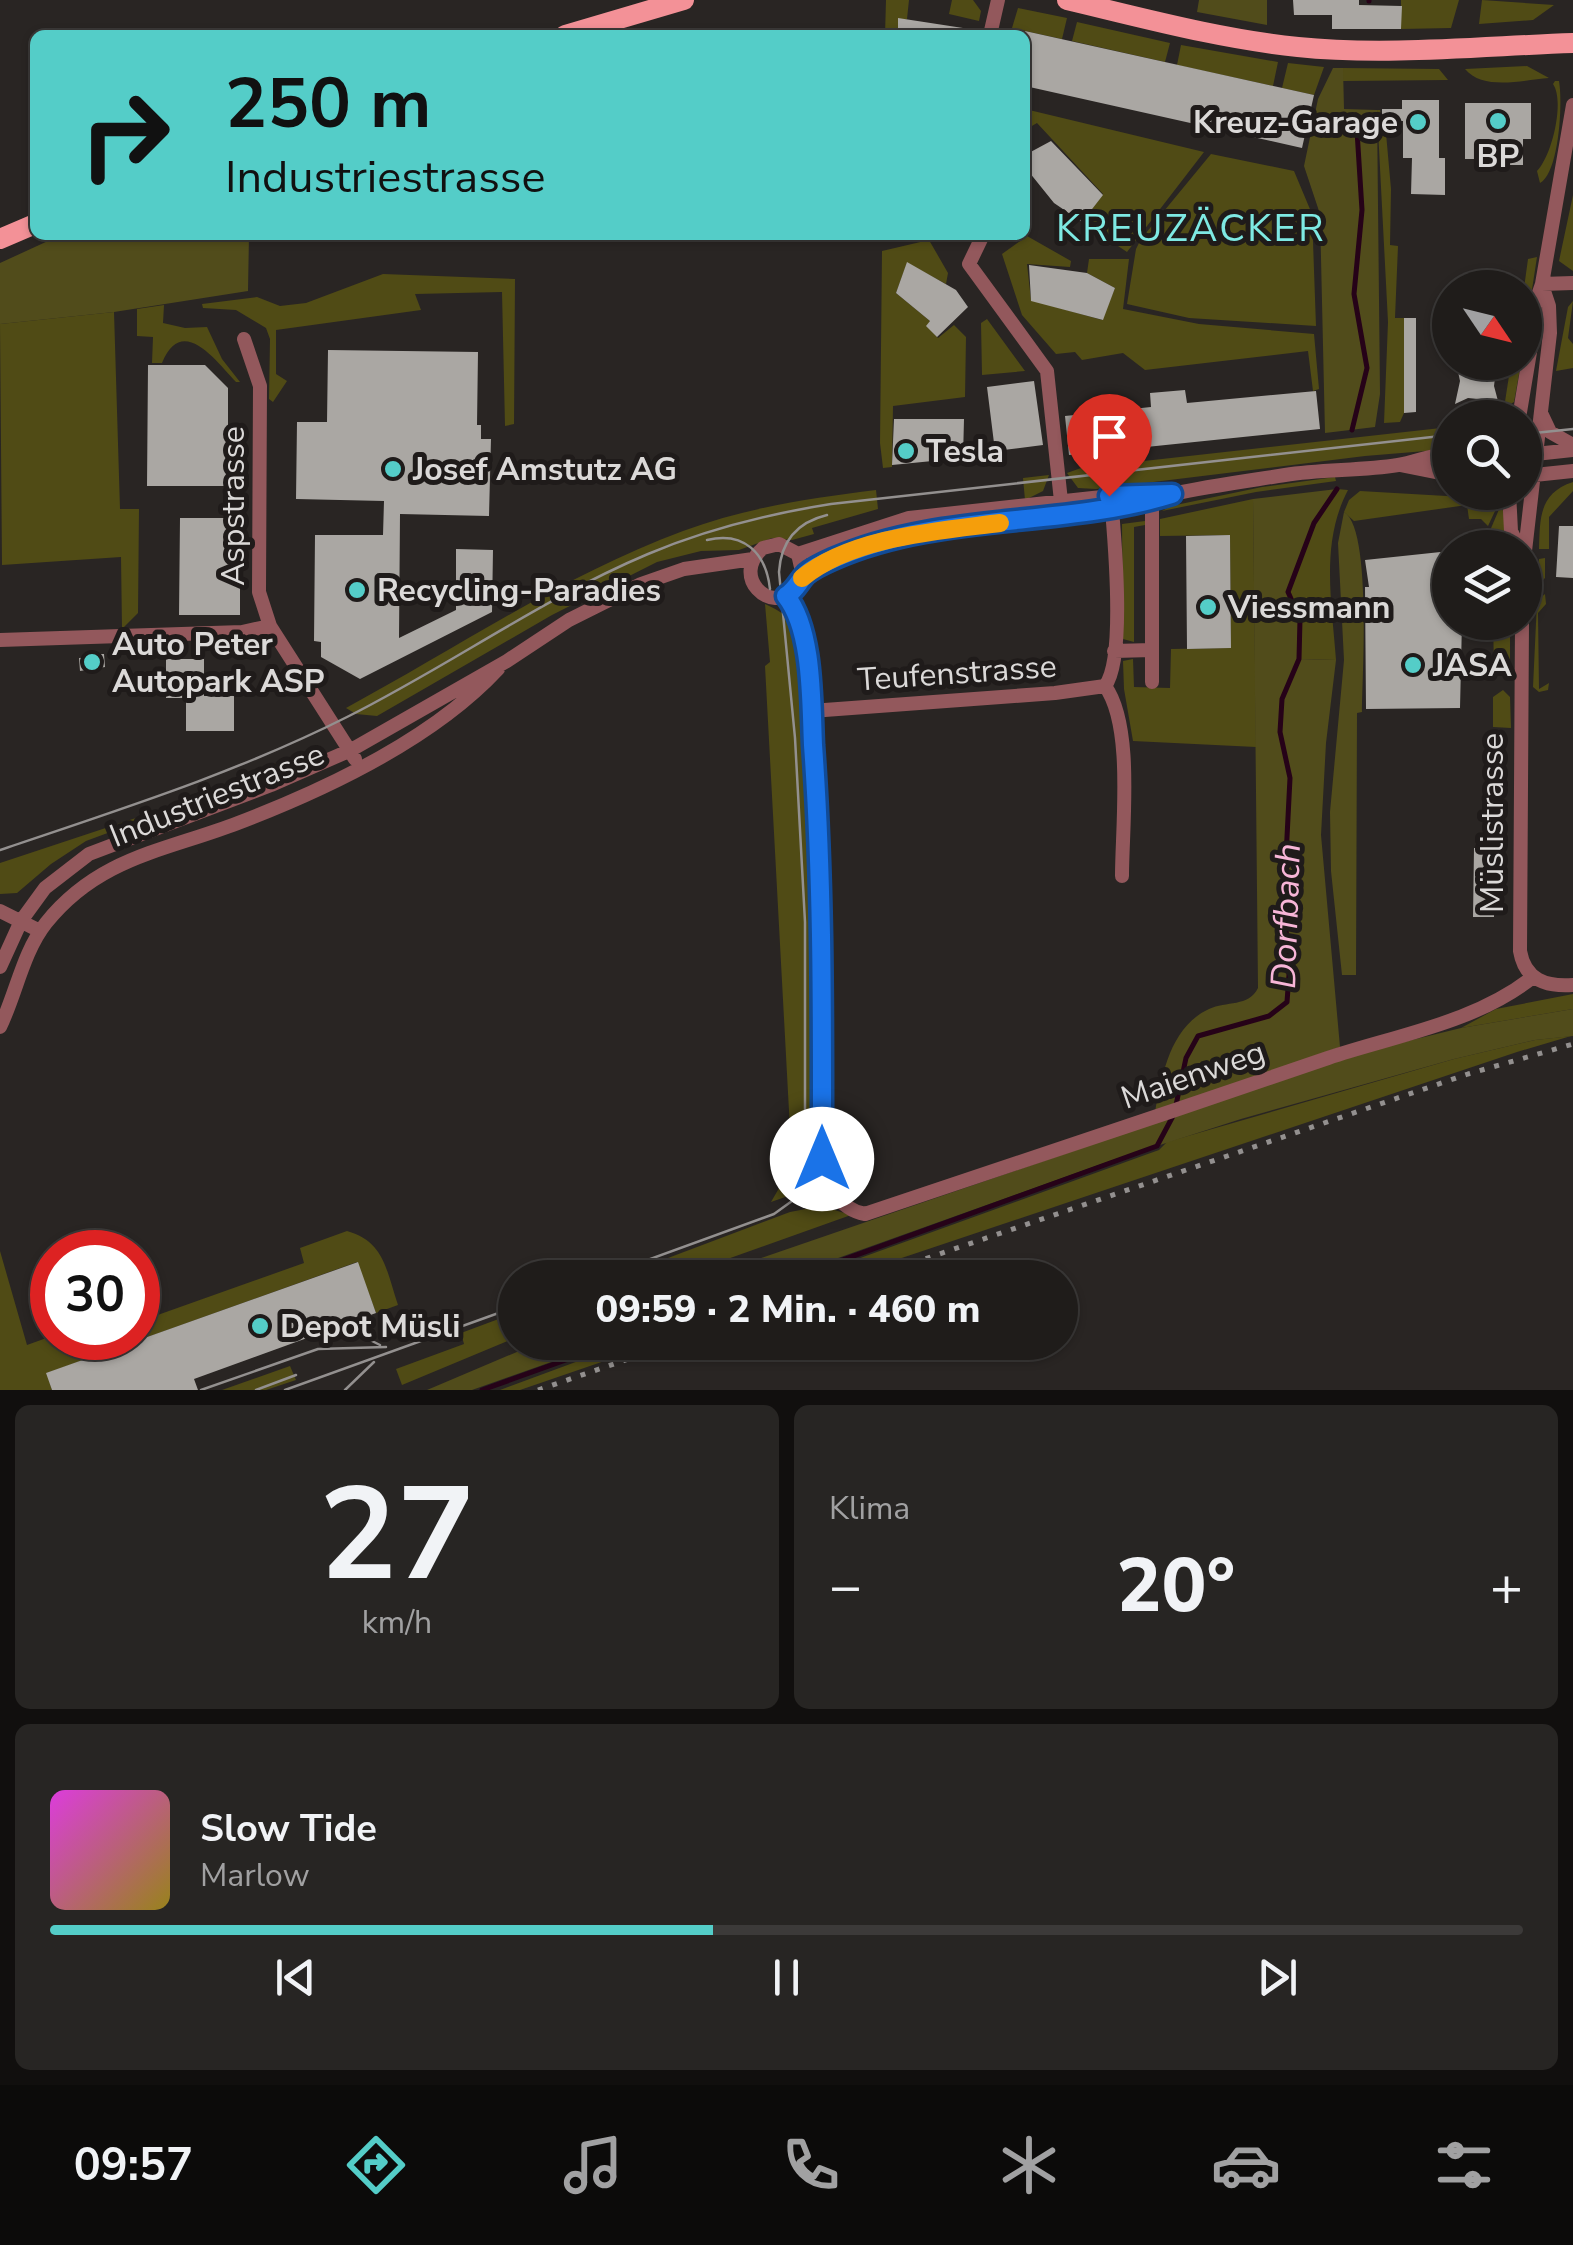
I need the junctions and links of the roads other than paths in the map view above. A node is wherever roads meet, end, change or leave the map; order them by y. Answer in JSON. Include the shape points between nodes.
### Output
{"nodes":[{"id":1,"x":684,"y":0,"type":"edge"},
{"id":2,"x":998,"y":0,"type":"edge"},
{"id":3,"x":1067,"y":0,"type":"edge"},
{"id":4,"x":581,"y":30,"type":"edge"},
{"id":5,"x":991,"y":30,"type":"edge"},
{"id":6,"x":1573,"y":43,"type":"edge"},
{"id":7,"x":1573,"y":105,"type":"edge"},
{"id":8,"x":30,"y":226,"type":"edge"},
{"id":9,"x":0,"y":239,"type":"edge"},
{"id":10,"x":981,"y":240,"type":"edge"},
{"id":11,"x":1573,"y":283,"type":"edge"},
{"id":12,"x":1542,"y":284,"type":"junction"},
{"id":13,"x":244,"y":339,"type":"dead end"},
{"id":14,"x":1541,"y":400,"type":"edge"},
{"id":15,"x":1542,"y":413,"type":"edge"},
{"id":16,"x":1573,"y":448,"type":"edge"},
{"id":17,"x":1542,"y":453,"type":"edge"},
{"id":18,"x":1432,"y":454,"type":"edge"},
{"id":19,"x":1400,"y":465,"type":"junction"},
{"id":20,"x":1573,"y":470,"type":"edge"},
{"id":21,"x":1432,"y":471,"type":"edge"},
{"id":22,"x":1542,"y":474,"type":"edge"},
{"id":23,"x":1172,"y":494,"type":"junction"},
{"id":24,"x":1062,"y":501,"type":"junction"},
{"id":25,"x":1152,"y":501,"type":"junction"},
{"id":26,"x":1112,"y":510,"type":"junction"},
{"id":27,"x":798,"y":554,"type":"junction"},
{"id":28,"x":753,"y":559,"type":"junction"},
{"id":29,"x":708,"y":564,"type":"junction"},
{"id":30,"x":803,"y":576,"type":"junction"},
{"id":31,"x":752,"y":580,"type":"junction"},
{"id":32,"x":786,"y":596,"type":"junction"},
{"id":33,"x":270,"y":626,"type":"junction"},
{"id":34,"x":0,"y":640,"type":"edge"},
{"id":35,"x":1522,"y":640,"type":"edge"},
{"id":36,"x":1152,"y":650,"type":"junction"},
{"id":37,"x":1114,"y":652,"type":"junction"},
{"id":38,"x":507,"y":660,"type":"junction"},
{"id":39,"x":1152,"y":682,"type":"dead end"},
{"id":40,"x":1107,"y":685,"type":"junction"},
{"id":41,"x":811,"y":711,"type":"junction"},
{"id":42,"x":351,"y":750,"type":"junction"},
{"id":43,"x":360,"y":766,"type":"junction"},
{"id":44,"x":1122,"y":876,"type":"dead end"},
{"id":45,"x":0,"y":910,"type":"edge"},
{"id":46,"x":21,"y":922,"type":"junction"},
{"id":47,"x":40,"y":932,"type":"junction"},
{"id":48,"x":0,"y":967,"type":"edge"},
{"id":49,"x":1533,"y":977,"type":"junction"},
{"id":50,"x":1573,"y":984,"type":"edge"},
{"id":51,"x":0,"y":1027,"type":"edge"}],
"edges":[{"from":1,"to":4,"type":"main road"},
{"from":2,"to":5,"type":"street"},
{"from":3,"to":6,"type":"main road","via":[[1298,47]]},
{"from":7,"to":12,"type":"street"},
{"from":8,"to":9,"type":"main road"},
{"from":10,"to":24,"type":"street","via":[[970,264],[1047,371]]},
{"from":11,"to":12,"type":"street"},
{"from":12,"to":14,"type":"street","via":[[1550,333]]},
{"from":13,"to":33,"type":"street","name":"Aspstrasse","via":[[260,386],[259,592]]},
{"from":15,"to":16,"type":"street","via":[[1550,432]]},
{"from":16,"to":17,"type":"street"},
{"from":18,"to":19,"type":"street","name":"Industriestrasse"},
{"from":19,"to":21,"type":"street","name":"Industriestrasse"},
{"from":19,"to":23,"type":"street","name":"Industriestrasse","via":[[1330,468]]},
{"from":20,"to":22,"type":"street"},
{"from":23,"to":24,"type":"street","name":"Industriestrasse"},
{"from":23,"to":25,"type":"street","name":"Industriestrasse"},
{"from":24,"to":27,"type":"street","name":"Industriestrasse","via":[[909,518]]},
{"from":25,"to":26,"type":"street","name":"Industriestrasse"},
{"from":25,"to":36,"type":"street"},
{"from":26,"to":30,"type":"street","name":"Industriestrasse","via":[[923,532],[849,552]]},
{"from":26,"to":37,"type":"street"},
{"from":27,"to":28,"type":"street","name":"Industriestrasse","via":[[772,544]]},
{"from":27,"to":30,"type":"street"},
{"from":28,"to":29,"type":"street","name":"Industriestrasse"},
{"from":28,"to":31,"type":"street"},
{"from":29,"to":31,"type":"street"},
{"from":29,"to":38,"type":"street","name":"Industriestrasse","via":[[632,588]]},
{"from":30,"to":32,"type":"street","name":"Industriestrasse"},
{"from":31,"to":32,"type":"street","via":[[771,598]]},
{"from":32,"to":41,"type":"street","via":[[800,622]]},
{"from":33,"to":34,"type":"street"},
{"from":33,"to":42,"type":"street","name":"Aspstrasse"},
{"from":35,"to":49,"type":"street","name":"Müslistrasse","via":[[1519,936],[1522,963]]},
{"from":36,"to":37,"type":"street"},
{"from":36,"to":39,"type":"street"},
{"from":37,"to":40,"type":"street"},
{"from":38,"to":42,"type":"street","name":"Industriestrasse"},
{"from":38,"to":43,"type":"street","name":"Industriestrasse","via":[[478,691]]},
{"from":40,"to":41,"type":"street","name":"Teufenstrasse"},
{"from":40,"to":44,"type":"street","name":"Teufenstrasse","via":[[1123,740]]},
{"from":41,"to":49,"type":"street","name":"Maienweg","via":[[822,923],[822,1159],[825,1177],[849,1209],[866,1214],[1456,1018]]},
{"from":42,"to":43,"type":"street","name":"Aspstrasse"},
{"from":42,"to":46,"type":"street","name":"Industriestrasse","via":[[90,854],[45,888]]},
{"from":43,"to":47,"type":"street","name":"Industriestrasse","via":[[236,824],[104,870],[76,890]]},
{"from":45,"to":46,"type":"street"},
{"from":46,"to":47,"type":"street"},
{"from":46,"to":48,"type":"street","name":"Industriestrasse"},
{"from":47,"to":51,"type":"street","name":"Industriestrasse"},
{"from":49,"to":50,"type":"street"}]}
